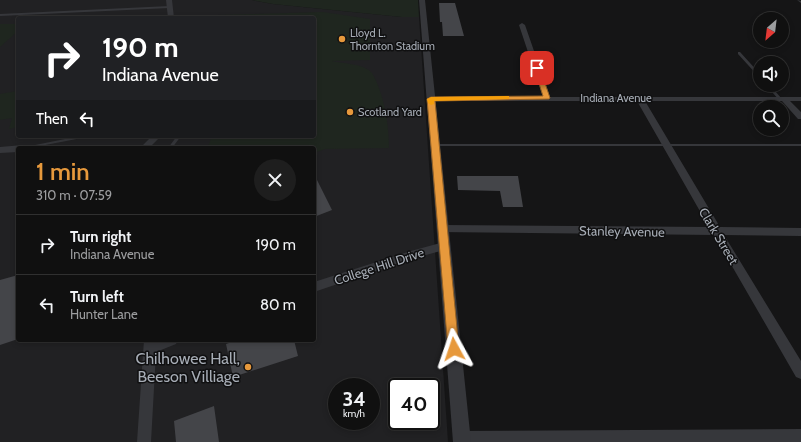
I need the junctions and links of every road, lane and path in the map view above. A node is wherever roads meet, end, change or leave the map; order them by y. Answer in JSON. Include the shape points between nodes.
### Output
{"nodes":[{"id":1,"x":422,"y":0,"type":"edge"},
{"id":2,"x":798,"y":0,"type":"edge"},
{"id":3,"x":801,"y":2,"type":"edge"},
{"id":4,"x":169,"y":3,"type":"edge"},
{"id":5,"x":0,"y":15,"type":"edge"},
{"id":6,"x":172,"y":16,"type":"edge"},
{"id":7,"x":522,"y":25,"type":"dead end"},
{"id":8,"x":739,"y":53,"type":"dead end"},
{"id":9,"x":753,"y":68,"type":"edge"},
{"id":10,"x":775,"y":92,"type":"edge"},
{"id":11,"x":547,"y":98,"type":"junction"},
{"id":12,"x":640,"y":98,"type":"junction"},
{"id":13,"x":431,"y":99,"type":"junction"},
{"id":14,"x":782,"y":99,"type":"junction"},
{"id":15,"x":801,"y":99,"type":"edge"},
{"id":16,"x":801,"y":117,"type":"edge"},
{"id":17,"x":77,"y":138,"type":"edge"},
{"id":18,"x":155,"y":138,"type":"edge"},
{"id":19,"x":666,"y":144,"type":"junction"},
{"id":20,"x":435,"y":145,"type":"junction"},
{"id":21,"x":801,"y":145,"type":"edge"},
{"id":22,"x":37,"y":146,"type":"edge"},
{"id":23,"x":146,"y":146,"type":"edge"},
{"id":24,"x":16,"y":148,"type":"edge"},
{"id":25,"x":0,"y":150,"type":"edge"},
{"id":26,"x":442,"y":229,"type":"junction"},
{"id":27,"x":716,"y":232,"type":"junction"},
{"id":28,"x":801,"y":232,"type":"edge"},
{"id":29,"x":444,"y":246,"type":"junction"},
{"id":30,"x":316,"y":286,"type":"edge"},
{"id":31,"x":161,"y":342,"type":"edge"},
{"id":32,"x":150,"y":344,"type":"edge"},
{"id":33,"x":801,"y":373,"type":"edge"},
{"id":34,"x":801,"y":436,"type":"edge"},
{"id":35,"x":715,"y":439,"type":"edge"},
{"id":36,"x":461,"y":440,"type":"edge"},
{"id":37,"x":144,"y":442,"type":"edge"}],
"edges":[{"from":1,"to":13,"type":"street"},
{"from":2,"to":3,"type":"lane"},
{"from":4,"to":5,"type":"lane"},
{"from":4,"to":6,"type":"street"},
{"from":7,"to":11,"type":"street"},
{"from":8,"to":9,"type":"lane"},
{"from":10,"to":14,"type":"lane"},
{"from":11,"to":12,"type":"street","name":"Indiana Avenue"},
{"from":11,"to":13,"type":"street","name":"Indiana Avenue"},
{"from":12,"to":14,"type":"street","name":"Indiana Avenue"},
{"from":12,"to":19,"type":"street","name":"Clark Street"},
{"from":13,"to":20,"type":"street"},
{"from":14,"to":15,"type":"street","name":"Indiana Avenue"},
{"from":14,"to":16,"type":"street"},
{"from":17,"to":22,"type":"lane"},
{"from":18,"to":23,"type":"street"},
{"from":19,"to":20,"type":"lane"},
{"from":19,"to":21,"type":"lane"},
{"from":19,"to":27,"type":"street","name":"Clark Street"},
{"from":20,"to":26,"type":"street"},
{"from":24,"to":25,"type":"street"},
{"from":26,"to":27,"type":"street","name":"Stanley Avenue"},
{"from":26,"to":29,"type":"street"},
{"from":27,"to":28,"type":"street","name":"Stanley Avenue"},
{"from":27,"to":33,"type":"street","name":"Clark Street"},
{"from":29,"to":30,"type":"street","name":"College Hill Drive"},
{"from":29,"to":36,"type":"street"},
{"from":31,"to":32,"type":"street"},
{"from":32,"to":37,"type":"street"},
{"from":34,"to":35,"type":"street"},
{"from":35,"to":36,"type":"street"}]}
